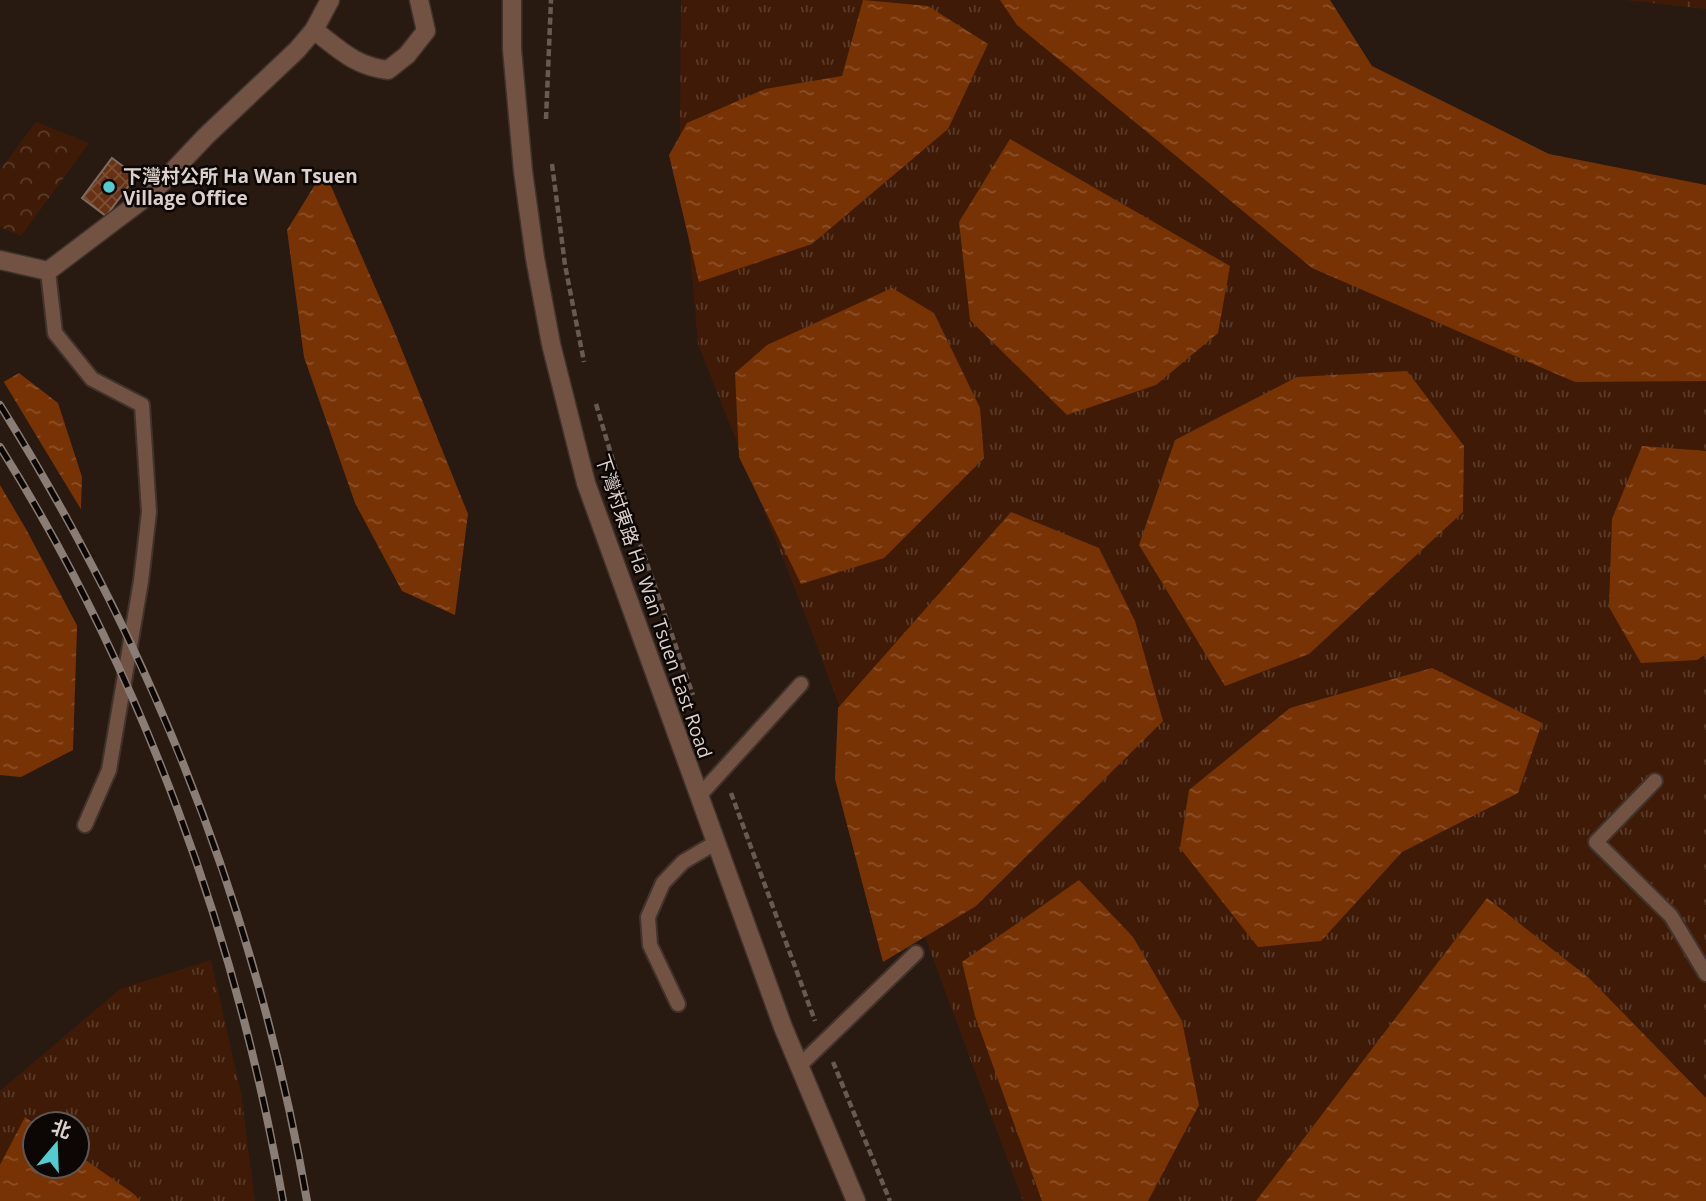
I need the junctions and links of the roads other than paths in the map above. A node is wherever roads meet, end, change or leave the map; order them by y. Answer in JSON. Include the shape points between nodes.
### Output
{"nodes":[{"id":1,"x":330,"y":0,"type":"edge"},
{"id":2,"x":419,"y":0,"type":"edge"},
{"id":3,"x":512,"y":0,"type":"edge"},
{"id":4,"x":314,"y":30,"type":"junction"},
{"id":5,"x":0,"y":260,"type":"edge"},
{"id":6,"x":48,"y":271,"type":"junction"},
{"id":7,"x":801,"y":684,"type":"dead end"},
{"id":8,"x":1655,"y":781,"type":"dead end"},
{"id":9,"x":699,"y":796,"type":"junction"},
{"id":10,"x":85,"y":825,"type":"dead end"},
{"id":11,"x":715,"y":843,"type":"junction"},
{"id":12,"x":916,"y":953,"type":"dead end"},
{"id":13,"x":1706,"y":974,"type":"edge"},
{"id":14,"x":678,"y":1004,"type":"dead end"},
{"id":15,"x":798,"y":1067,"type":"junction"},
{"id":16,"x":856,"y":1201,"type":"edge"}],
"edges":[{"from":1,"to":4,"type":"street"},
{"from":2,"to":4,"type":"street","via":[[426,31],[388,70],[351,58]]},
{"from":3,"to":9,"type":"street","name":"下灣村東路 Ha Wan Tsuen East Road","via":[[523,172],[567,414],[586,483]]},
{"from":4,"to":6,"type":"street","via":[[154,191]]},
{"from":5,"to":6,"type":"street"},
{"from":6,"to":10,"type":"lane","via":[[55,333],[92,379],[142,405],[149,512],[141,581],[109,770]]},
{"from":7,"to":9,"type":"lane"},
{"from":8,"to":13,"type":"lane","via":[[1596,842],[1671,916]]},
{"from":9,"to":11,"type":"street","name":"下灣村東路 Ha Wan Tsuen East Road"},
{"from":11,"to":14,"type":"lane","via":[[683,862],[663,883],[648,917],[650,945]]},
{"from":11,"to":15,"type":"street","name":"下灣村東路 Ha Wan Tsuen East Road"},
{"from":12,"to":15,"type":"lane"},
{"from":15,"to":16,"type":"street","name":"下灣村東路 Ha Wan Tsuen East Road"}]}
